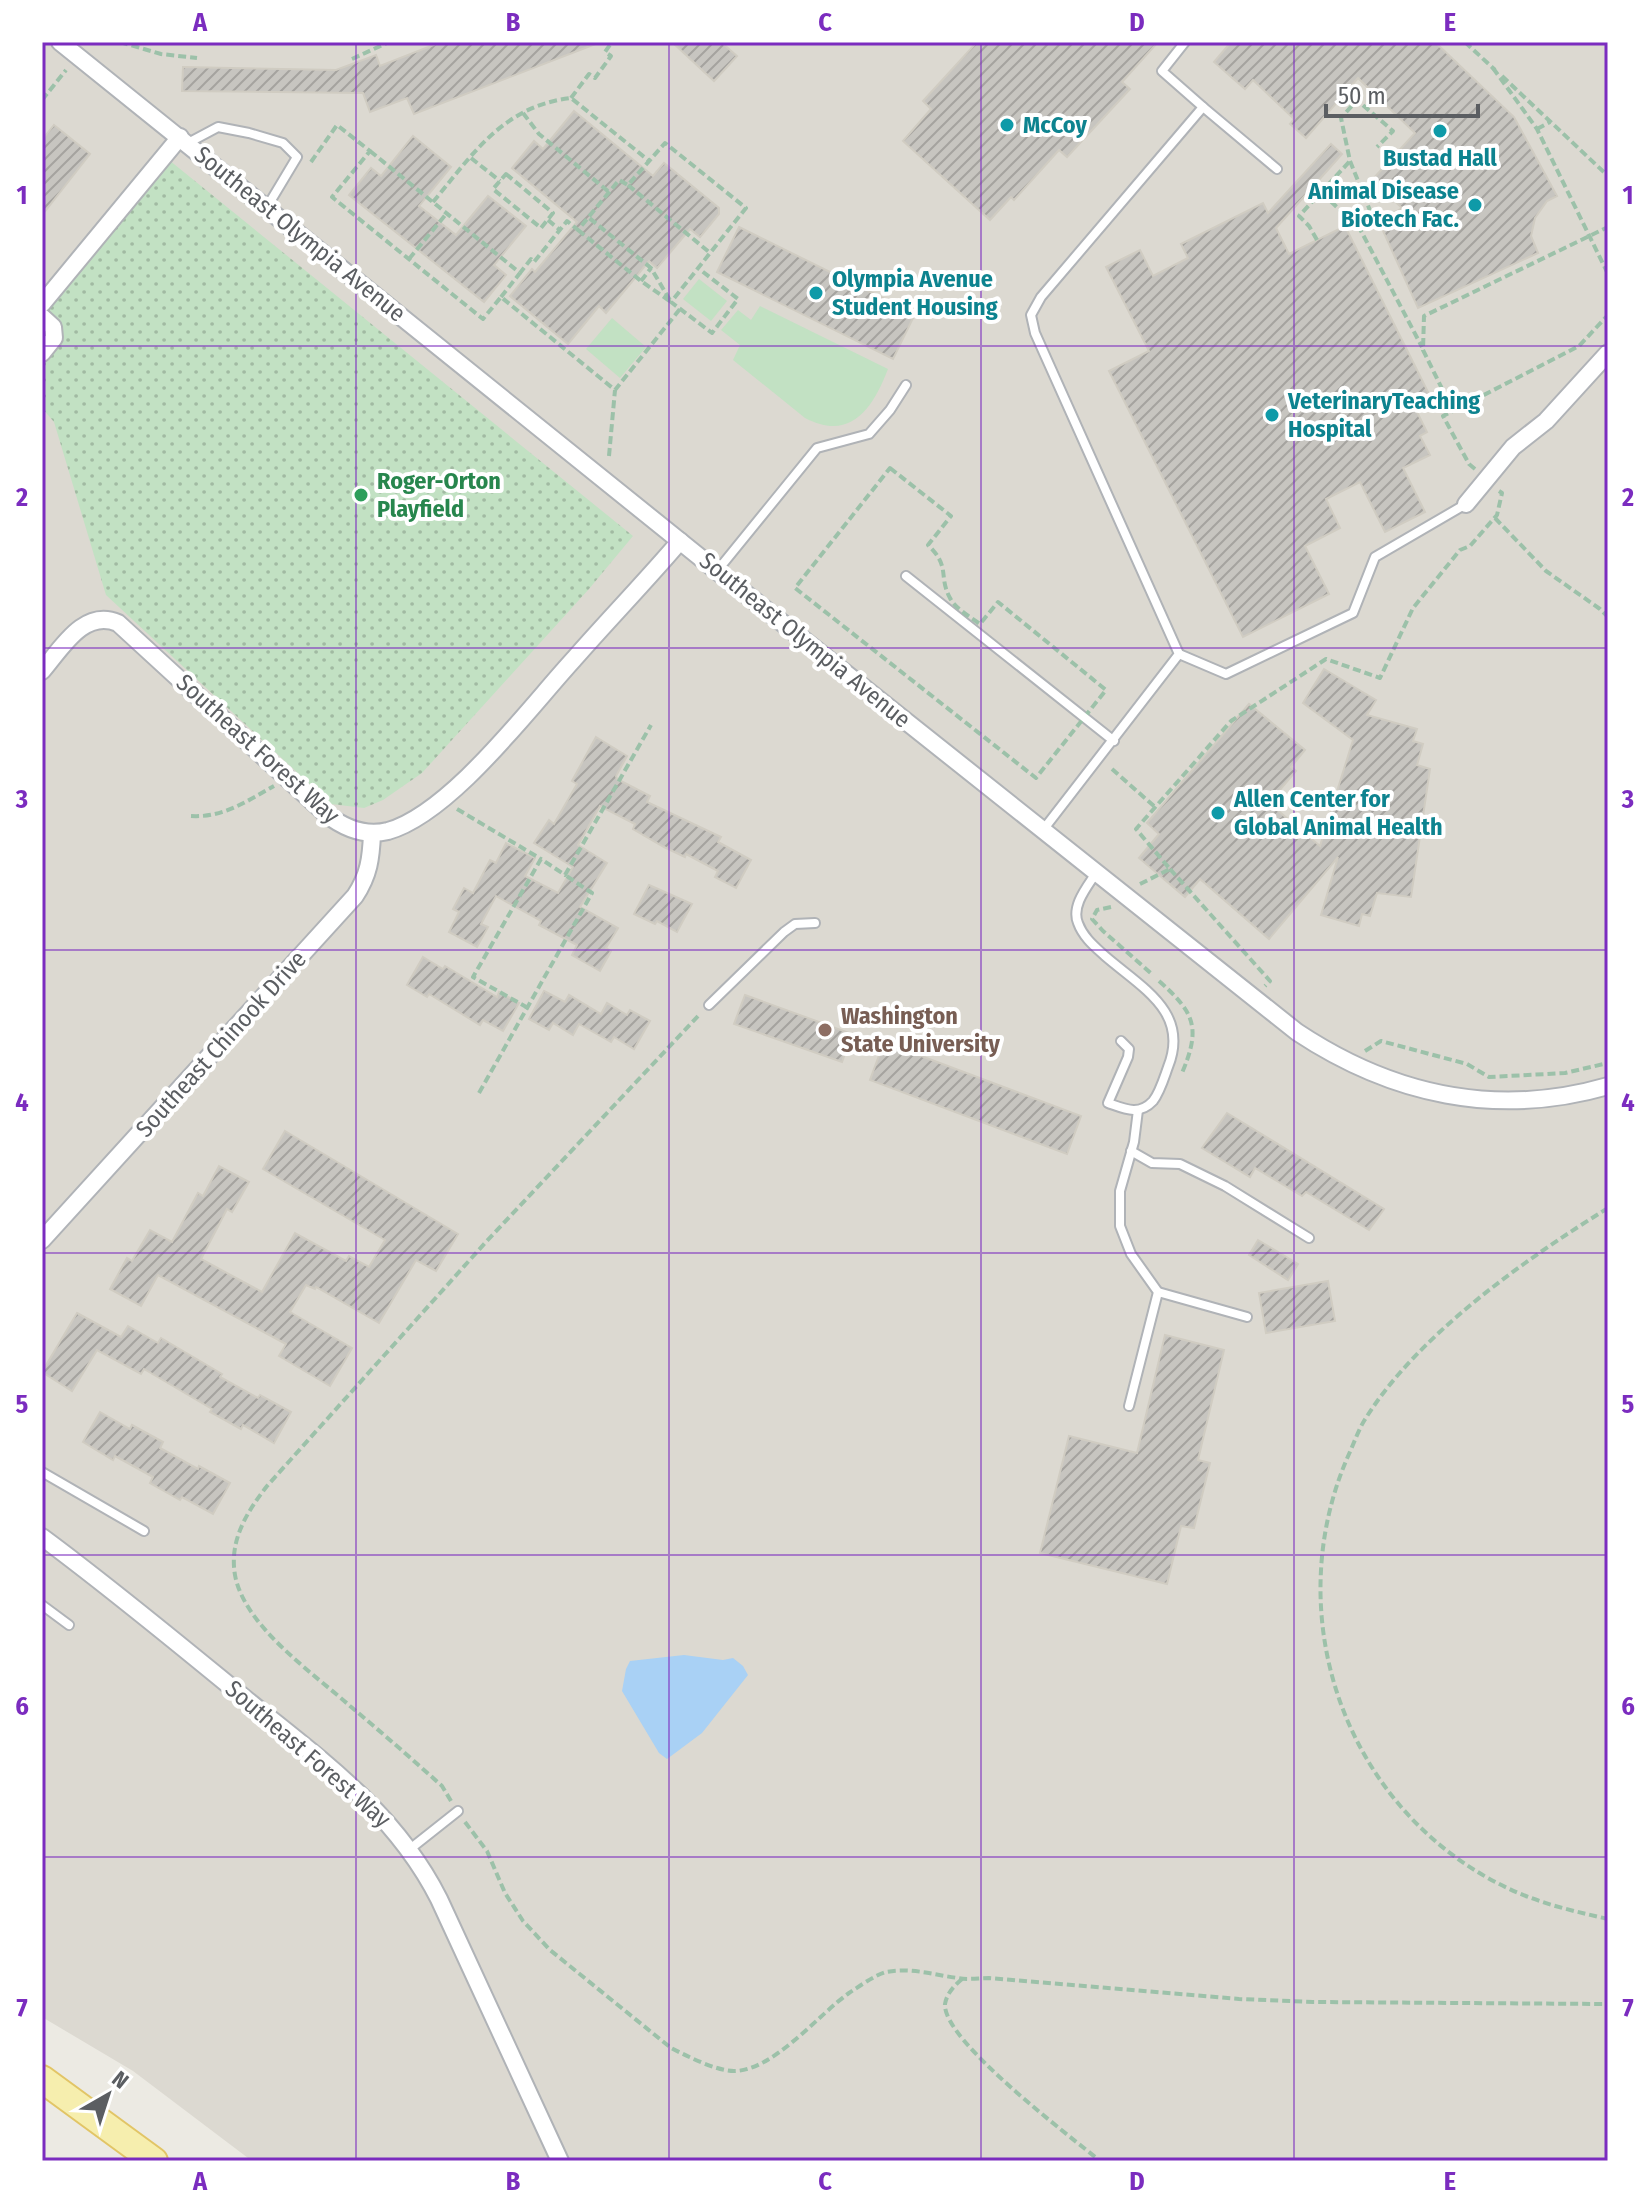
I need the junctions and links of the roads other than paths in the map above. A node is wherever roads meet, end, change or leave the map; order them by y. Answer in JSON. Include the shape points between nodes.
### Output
{"nodes":[{"id":1,"x":60,"y":42,"type":"edge"},
{"id":2,"x":1185,"y":42,"type":"edge"},
{"id":3,"x":1203,"y":107,"type":"junction"},
{"id":4,"x":184,"y":140,"type":"junction"},
{"id":5,"x":1277,"y":169,"type":"dead end"},
{"id":6,"x":267,"y":207,"type":"junction"},
{"id":7,"x":42,"y":304,"type":"edge"},
{"id":8,"x":42,"y":317,"type":"edge"},
{"id":9,"x":42,"y":353,"type":"edge"},
{"id":10,"x":1608,"y":353,"type":"edge"},
{"id":11,"x":906,"y":385,"type":"dead end"},
{"id":12,"x":1466,"y":504,"type":"joint"},
{"id":13,"x":680,"y":541,"type":"junction"},
{"id":14,"x":717,"y":571,"type":"junction"},
{"id":15,"x":906,"y":576,"type":"dead end"},
{"id":16,"x":1179,"y":654,"type":"junction"},
{"id":17,"x":42,"y":671,"type":"edge"},
{"id":18,"x":1114,"y":741,"type":"junction"},
{"id":19,"x":1043,"y":830,"type":"junction"},
{"id":20,"x":372,"y":834,"type":"junction"},
{"id":21,"x":1096,"y":873,"type":"junction"},
{"id":22,"x":815,"y":923,"type":"dead end"},
{"id":23,"x":709,"y":1005,"type":"road end"},
{"id":24,"x":1121,"y":1041,"type":"dead end"},
{"id":25,"x":1608,"y":1086,"type":"edge"},
{"id":26,"x":1138,"y":1110,"type":"junction"},
{"id":27,"x":1131,"y":1151,"type":"junction"},
{"id":28,"x":1309,"y":1238,"type":"dead end"},
{"id":29,"x":42,"y":1240,"type":"edge"},
{"id":30,"x":1158,"y":1292,"type":"junction"},
{"id":31,"x":1247,"y":1317,"type":"dead end"},
{"id":32,"x":1129,"y":1406,"type":"dead end"},
{"id":33,"x":42,"y":1472,"type":"edge"},
{"id":34,"x":144,"y":1531,"type":"dead end"},
{"id":35,"x":42,"y":1537,"type":"edge"},
{"id":36,"x":42,"y":1605,"type":"edge"},
{"id":37,"x":69,"y":1625,"type":"dead end"},
{"id":38,"x":458,"y":1811,"type":"road end"},
{"id":39,"x":410,"y":1849,"type":"junction"},
{"id":40,"x":42,"y":2079,"type":"edge"},
{"id":41,"x":154,"y":2161,"type":"edge"},
{"id":42,"x":560,"y":2161,"type":"edge"}],
"edges":[{"from":1,"to":4,"type":"street","name":"Southeast Olympia Avenue"},
{"from":2,"to":3,"type":"lane","via":[[1162,71]]},
{"from":3,"to":5,"type":"lane"},
{"from":3,"to":16,"type":"lane","via":[[1031,315]]},
{"from":4,"to":6,"type":"street","name":"Southeast Olympia Avenue"},
{"from":4,"to":6,"type":"lane","via":[[218,127],[283,143],[297,157]]},
{"from":4,"to":7,"type":"street"},
{"from":6,"to":13,"type":"street","name":"Southeast Olympia Avenue"},
{"from":8,"to":9,"type":"street","via":[[53,327],[54,338]]},
{"from":10,"to":12,"type":"street","via":[[1546,421],[1513,447]]},
{"from":11,"to":14,"type":"lane","via":[[869,434],[817,448]]},
{"from":12,"to":16,"type":"lane","via":[[1375,557],[1353,613],[1226,674]]},
{"from":13,"to":14,"type":"street","name":"Southeast Olympia Avenue"},
{"from":13,"to":20,"type":"street","via":[[473,770],[435,806]]},
{"from":14,"to":19,"type":"street","name":"Southeast Olympia Avenue"},
{"from":15,"to":18,"type":"lane"},
{"from":16,"to":18,"type":"lane"},
{"from":17,"to":20,"type":"street","name":"Southeast Forest Way","via":[[78,629],[96,620],[118,623],[336,822]]},
{"from":18,"to":19,"type":"lane"},
{"from":19,"to":21,"type":"street","name":"Southeast Olympia Avenue"},
{"from":20,"to":29,"type":"street","name":"Southeast Chinook Drive","via":[[370,868],[355,896]]},
{"from":21,"to":25,"type":"street","name":"Southeast Olympia Avenue","via":[[1297,1032],[1382,1078],[1437,1094],[1479,1099],[1551,1098]]},
{"from":21,"to":26,"type":"lane","via":[[1076,911],[1084,935],[1161,1006],[1175,1035],[1156,1097]]},
{"from":22,"to":23,"type":"lane","via":[[795,924],[784,932]]},
{"from":24,"to":26,"type":"lane","via":[[1129,1049],[1128,1057],[1108,1103]]},
{"from":26,"to":27,"type":"lane"},
{"from":27,"to":28,"type":"lane","via":[[1152,1163],[1180,1164]]},
{"from":27,"to":30,"type":"lane","via":[[1120,1191],[1120,1226],[1131,1254]]},
{"from":30,"to":31,"type":"lane"},
{"from":30,"to":32,"type":"lane"},
{"from":33,"to":34,"type":"lane"},
{"from":35,"to":39,"type":"street","name":"Southeast Forest Way","via":[[340,1776]]},
{"from":36,"to":37,"type":"lane"},
{"from":38,"to":39,"type":"lane"},
{"from":39,"to":42,"type":"street","name":"Southeast Forest Way","via":[[439,1899]]},
{"from":40,"to":41,"type":"main road"}]}
